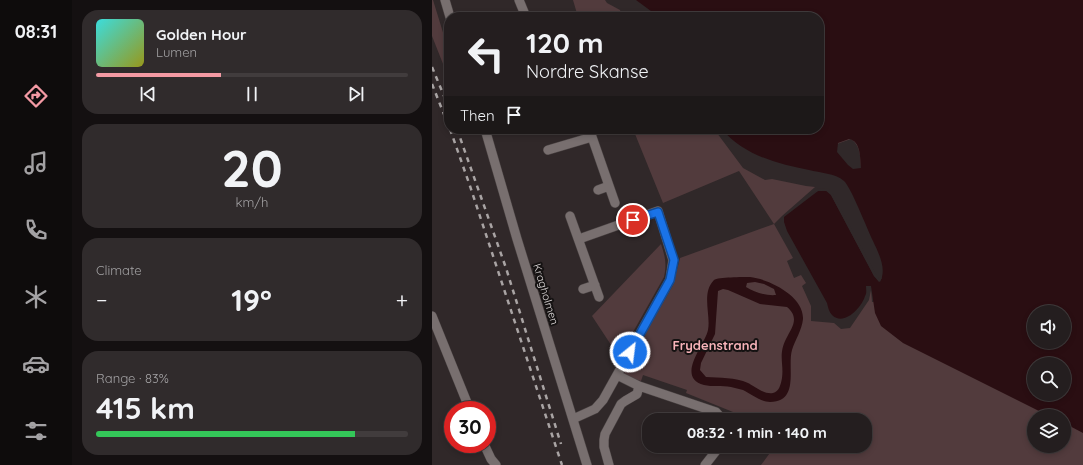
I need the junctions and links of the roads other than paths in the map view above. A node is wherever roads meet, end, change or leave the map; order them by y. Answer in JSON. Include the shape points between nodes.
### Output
{"nodes":[{"id":1,"x":445,"y":0,"type":"edge"},
{"id":2,"x":519,"y":0,"type":"edge"},
{"id":3,"x":449,"y":12,"type":"edge"},
{"id":4,"x":524,"y":12,"type":"edge"},
{"id":5,"x":486,"y":134,"type":"edge"},
{"id":6,"x":588,"y":134,"type":"edge"},
{"id":7,"x":590,"y":134,"type":"edge"},
{"id":8,"x":548,"y":150,"type":"dead end"},
{"id":9,"x":609,"y":186,"type":"junction"},
{"id":10,"x":598,"y":190,"type":"dead end"},
{"id":11,"x":615,"y":202,"type":"dead end"},
{"id":12,"x":570,"y":216,"type":"dead end"},
{"id":13,"x":579,"y":239,"type":"junction"},
{"id":14,"x":595,"y":285,"type":"junction"},
{"id":15,"x":583,"y":289,"type":"dead end"},
{"id":16,"x":599,"y":297,"type":"dead end"},
{"id":17,"x":432,"y":316,"type":"edge"},
{"id":18,"x":617,"y":376,"type":"junction"},
{"id":19,"x":639,"y":386,"type":"junction"},
{"id":20,"x":466,"y":401,"type":"edge"},
{"id":21,"x":717,"y":413,"type":"edge"},
{"id":22,"x":573,"y":419,"type":"junction"},
{"id":23,"x":488,"y":453,"type":"edge"},
{"id":24,"x":714,"y":453,"type":"edge"},
{"id":25,"x":496,"y":465,"type":"edge"},
{"id":26,"x":587,"y":465,"type":"edge"},
{"id":27,"x":609,"y":465,"type":"edge"},
{"id":28,"x":705,"y":465,"type":"edge"}],
"edges":[{"from":1,"to":3,"type":"street"},
{"from":2,"to":4,"type":"street"},
{"from":5,"to":22,"type":"street","name":"Kragholmen"},
{"from":6,"to":8,"type":"street"},
{"from":7,"to":9,"type":"street"},
{"from":9,"to":10,"type":"street"},
{"from":9,"to":11,"type":"street"},
{"from":12,"to":13,"type":"street"},
{"from":13,"to":14,"type":"street"},
{"from":13,"to":18,"type":"street","via":[[658,212],[674,260],[670,280]]},
{"from":14,"to":15,"type":"street"},
{"from":14,"to":16,"type":"street"},
{"from":17,"to":20,"type":"street"},
{"from":18,"to":19,"type":"street"},
{"from":18,"to":22,"type":"street","via":[[595,409]]},
{"from":19,"to":21,"type":"street"},
{"from":19,"to":27,"type":"street","via":[[637,394],[621,404],[605,434],[604,447]]},
{"from":22,"to":26,"type":"street","name":"Kragholmen"},
{"from":23,"to":25,"type":"street"},
{"from":24,"to":28,"type":"street"}]}
